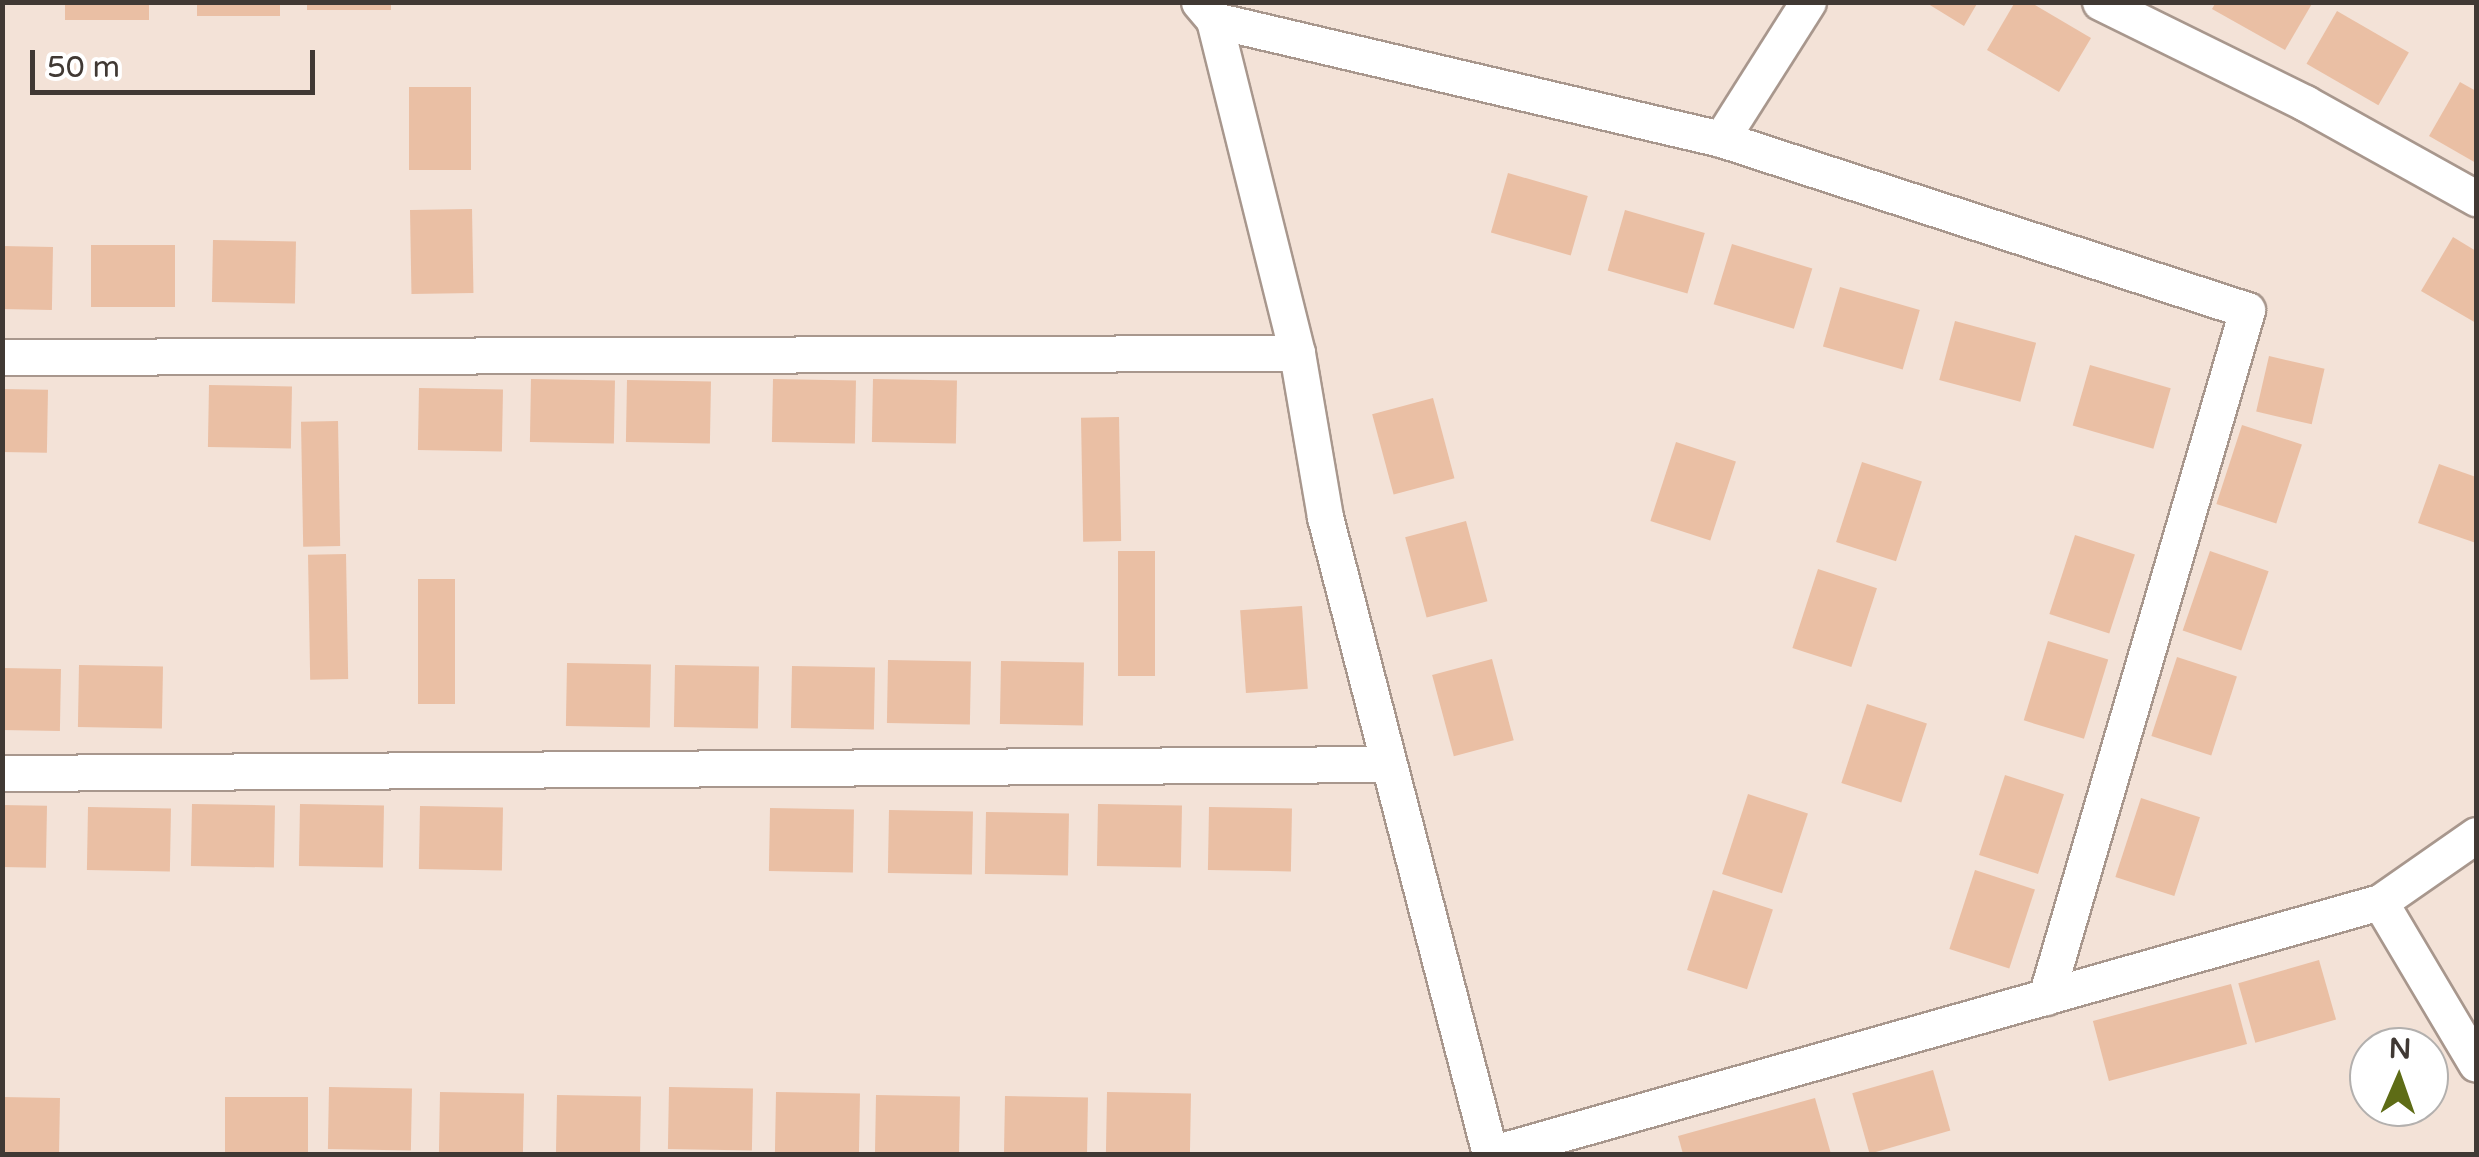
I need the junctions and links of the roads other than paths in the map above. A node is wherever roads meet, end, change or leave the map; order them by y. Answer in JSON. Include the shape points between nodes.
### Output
{"nodes":[{"id":1,"x":1808,"y":2,"type":"edge"},
{"id":2,"x":2100,"y":2,"type":"edge"},
{"id":3,"x":1207,"y":11,"type":"edge"},
{"id":4,"x":1720,"y":140,"type":"junction"},
{"id":5,"x":2476,"y":198,"type":"edge"},
{"id":6,"x":1297,"y":353,"type":"junction"},
{"id":7,"x":2,"y":357,"type":"edge"},
{"id":8,"x":1388,"y":764,"type":"junction"},
{"id":9,"x":2,"y":774,"type":"edge"},
{"id":10,"x":2476,"y":836,"type":"edge"},
{"id":11,"x":2380,"y":902,"type":"junction"},
{"id":12,"x":2046,"y":997,"type":"junction"},
{"id":13,"x":2476,"y":1064,"type":"edge"}],
"edges":[{"from":1,"to":4,"type":"street"},
{"from":2,"to":5,"type":"street","via":[[2305,103]]},
{"from":3,"to":4,"type":"street"},
{"from":3,"to":6,"type":"street"},
{"from":4,"to":12,"type":"street","via":[[2247,310]]},
{"from":6,"to":7,"type":"street"},
{"from":6,"to":8,"type":"street","via":[[1325,517]]},
{"from":8,"to":9,"type":"street"},
{"from":8,"to":12,"type":"street","via":[[1490,1154]]},
{"from":10,"to":11,"type":"street"},
{"from":11,"to":12,"type":"street"},
{"from":11,"to":13,"type":"street"}]}
